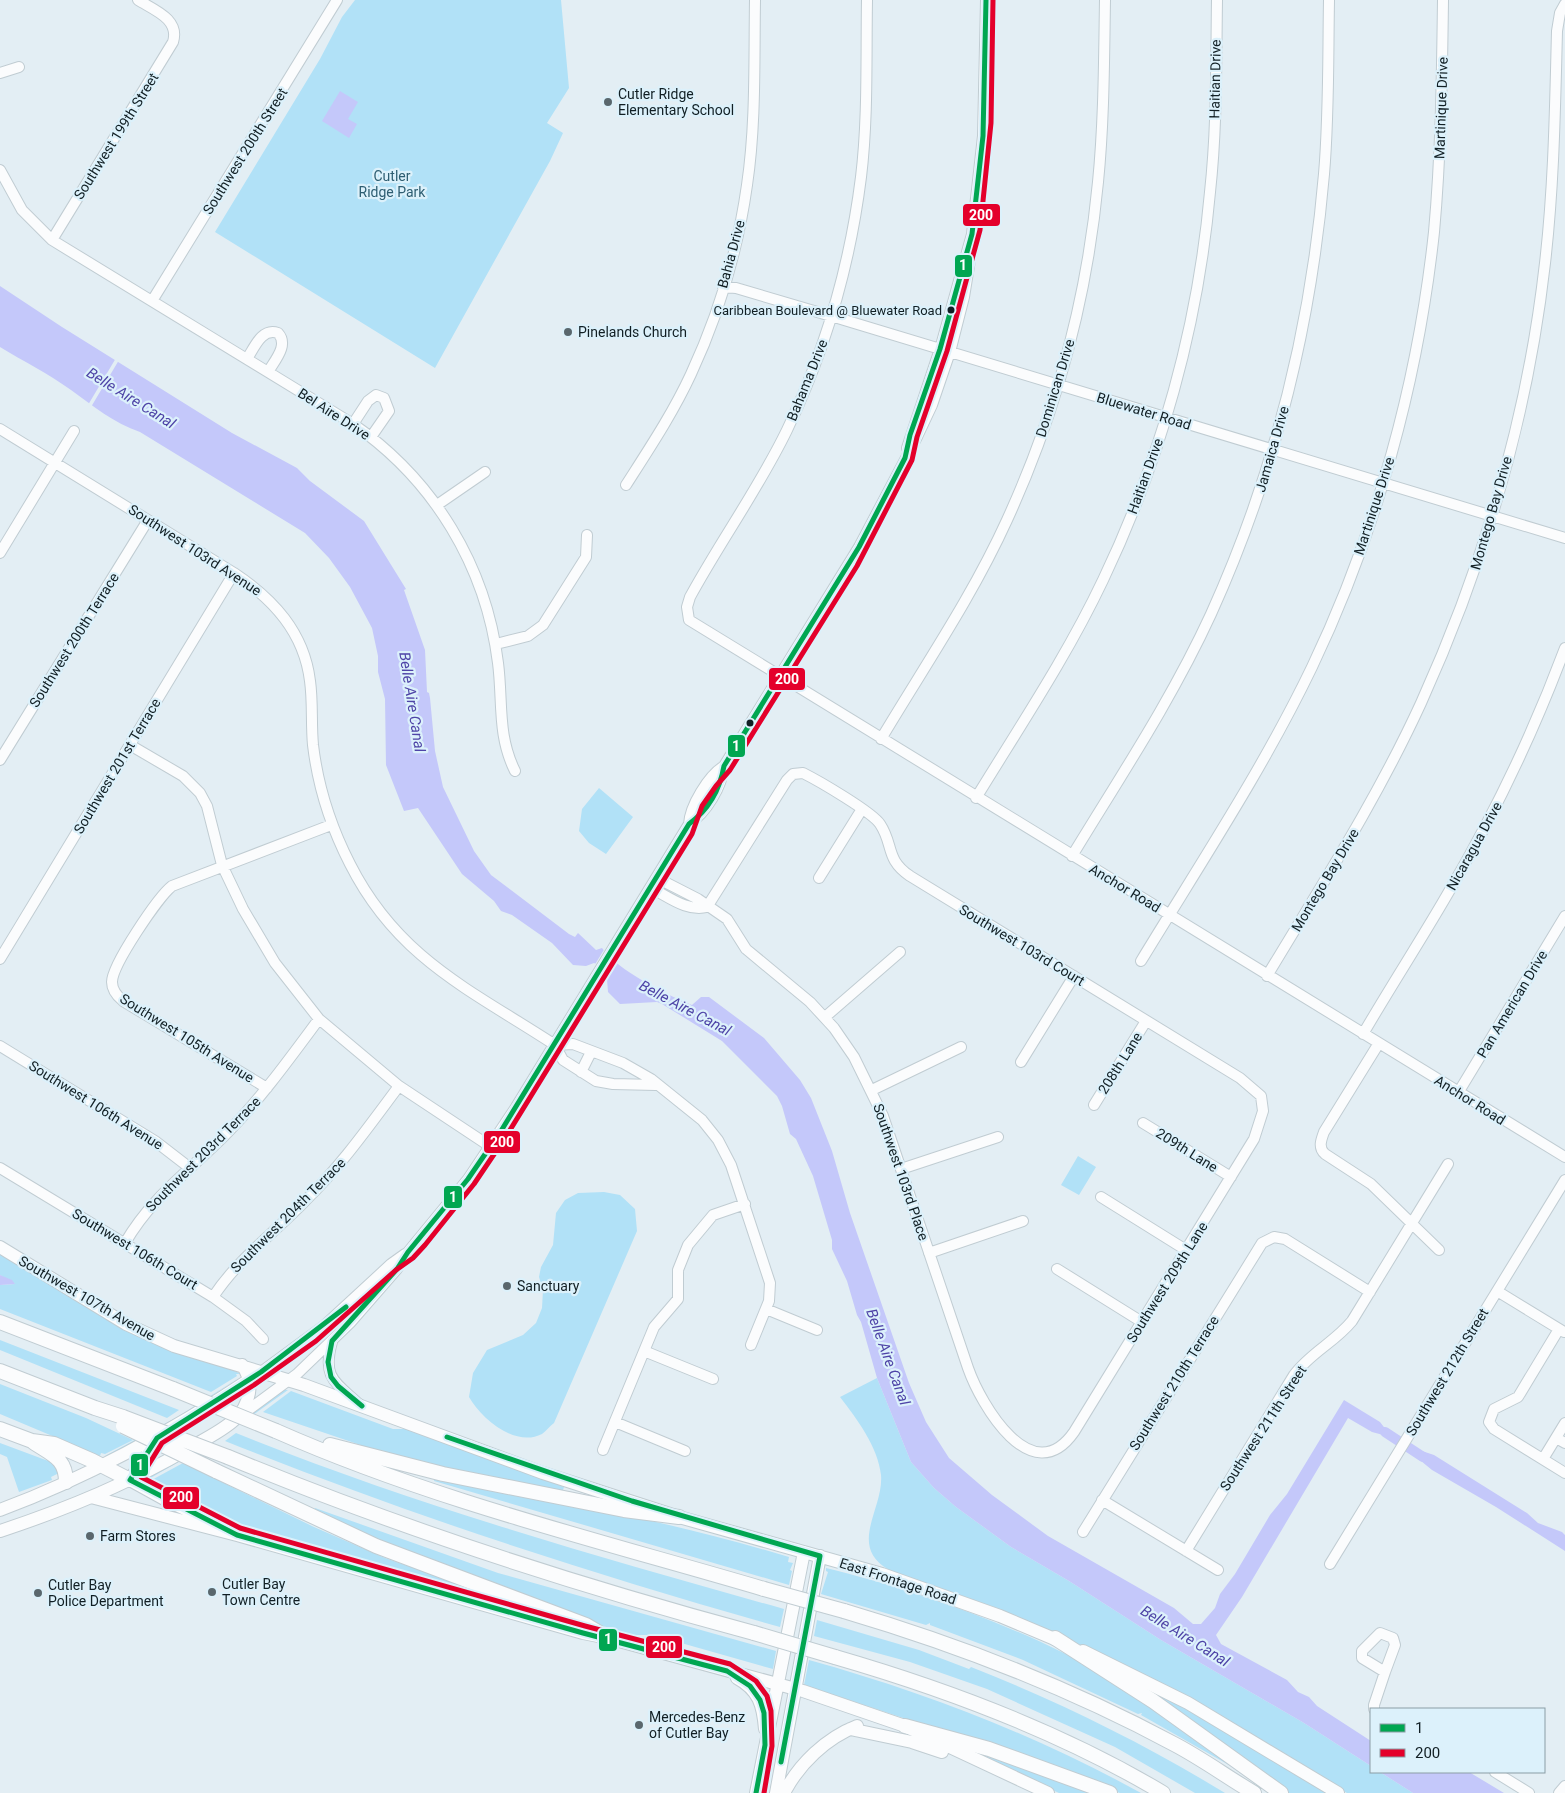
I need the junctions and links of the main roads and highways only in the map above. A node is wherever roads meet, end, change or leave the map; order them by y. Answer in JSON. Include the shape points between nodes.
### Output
{"nodes":[{"id":1,"x":0,"y":1247,"type":"edge"},
{"id":2,"x":0,"y":1322,"type":"edge"},
{"id":3,"x":242,"y":1365,"type":"junction"},
{"id":4,"x":0,"y":1371,"type":"edge"},
{"id":5,"x":261,"y":1372,"type":"junction"},
{"id":6,"x":250,"y":1379,"type":"junction"},
{"id":7,"x":119,"y":1419,"type":"junction"},
{"id":8,"x":0,"y":1429,"type":"edge"},
{"id":9,"x":276,"y":1431,"type":"junction"},
{"id":10,"x":157,"y":1438,"type":"junction"},
{"id":11,"x":32,"y":1442,"type":"junction"},
{"id":12,"x":103,"y":1466,"type":"junction"},
{"id":13,"x":130,"y":1480,"type":"junction"},
{"id":14,"x":66,"y":1482,"type":"junction"},
{"id":15,"x":91,"y":1497,"type":"junction"},
{"id":16,"x":0,"y":1510,"type":"edge"},
{"id":17,"x":679,"y":1518,"type":"junction"},
{"id":18,"x":0,"y":1531,"type":"edge"},
{"id":19,"x":236,"y":1535,"type":"junction"},
{"id":20,"x":804,"y":1552,"type":"junction"},
{"id":21,"x":820,"y":1556,"type":"junction"},
{"id":22,"x":608,"y":1638,"type":"junction"},
{"id":23,"x":1055,"y":1638,"type":"junction"},
{"id":24,"x":727,"y":1671,"type":"junction"},
{"id":25,"x":779,"y":1685,"type":"junction"},
{"id":26,"x":796,"y":1689,"type":"junction"},
{"id":27,"x":881,"y":1718,"type":"junction"},
{"id":28,"x":905,"y":1726,"type":"junction"},
{"id":29,"x":850,"y":1729,"type":"junction"},
{"id":30,"x":765,"y":1745,"type":"junction"},
{"id":31,"x":996,"y":1770,"type":"junction"},
{"id":32,"x":756,"y":1793,"type":"edge"},
{"id":33,"x":776,"y":1793,"type":"edge"},
{"id":34,"x":784,"y":1793,"type":"edge"},
{"id":35,"x":1048,"y":1793,"type":"edge"},
{"id":36,"x":1110,"y":1793,"type":"edge"},
{"id":37,"x":1163,"y":1793,"type":"edge"},
{"id":38,"x":1254,"y":1793,"type":"edge"},
{"id":39,"x":1281,"y":1793,"type":"edge"},
{"id":40,"x":1338,"y":1793,"type":"edge"}],
"edges":[{"from":1,"to":3,"type":"main road","name":"Southwest 107th Avenue","via":[[144,1333],[179,1348]]},
{"from":2,"to":9,"type":"highway","bridge":true},
{"from":3,"to":5,"type":"main road","name":"Southwest 107th Avenue"},
{"from":3,"to":6,"type":"main road"},
{"from":4,"to":7,"type":"highway"},
{"from":5,"to":6,"type":"main road"},
{"from":5,"to":17,"type":"main road","name":"East Frontage Road"},
{"from":6,"to":10,"type":"main road"},
{"from":6,"to":13,"type":"main road","via":[[249,1395],[235,1419]]},
{"from":7,"to":22,"type":"highway","bridge":true,"via":[[216,1471],[370,1544],[586,1625]]},
{"from":7,"to":37,"type":"highway","bridge":true,"via":[[456,1543],[960,1696],[1083,1750]]},
{"from":8,"to":11,"type":"highway"},
{"from":9,"to":17,"type":"highway","via":[[443,1474]]},
{"from":9,"to":38,"type":"highway","bridge":true,"via":[[377,1471],[474,1504],[844,1611],[970,1651],[1063,1689],[1175,1744]]},
{"from":10,"to":12,"type":"main road"},
{"from":10,"to":13,"type":"main road"},
{"from":11,"to":12,"type":"highway","via":[[54,1444]]},
{"from":11,"to":14,"type":"highway","via":[[62,1462]]},
{"from":12,"to":13,"type":"highway"},
{"from":12,"to":14,"type":"main road"},
{"from":13,"to":15,"type":"main road"},
{"from":13,"to":19,"type":"main road"},
{"from":14,"to":16,"type":"main road"},
{"from":15,"to":18,"type":"main road"},
{"from":15,"to":19,"type":"main road"},
{"from":17,"to":20,"type":"main road","name":"East Frontage Road"},
{"from":19,"to":22,"type":"main road"},
{"from":20,"to":21,"type":"main road","name":"East Frontage Road"},
{"from":20,"to":25,"type":"main road"},
{"from":21,"to":23,"type":"main road","name":"East Frontage Road","via":[[882,1574]]},
{"from":21,"to":26,"type":"main road"},
{"from":22,"to":24,"type":"main road"},
{"from":23,"to":39,"type":"highway","via":[[1153,1702]]},
{"from":23,"to":40,"type":"main road","name":"East Frontage Road","via":[[1137,1675]]},
{"from":24,"to":25,"type":"main road"},
{"from":24,"to":30,"type":"main road","via":[[750,1686],[760,1700],[764,1713]]},
{"from":25,"to":26,"type":"main road"},
{"from":25,"to":30,"type":"main road"},
{"from":26,"to":27,"type":"main road"},
{"from":26,"to":33,"type":"main road"},
{"from":27,"to":28,"type":"main road"},
{"from":27,"to":29,"type":"main road"},
{"from":28,"to":31,"type":"main road"},
{"from":28,"to":36,"type":"highway","via":[[990,1749]]},
{"from":29,"to":31,"type":"main road","via":[[912,1742]]},
{"from":29,"to":34,"type":"main road","via":[[806,1761]]},
{"from":30,"to":32,"type":"main road"},
{"from":31,"to":35,"type":"main road"}]}
